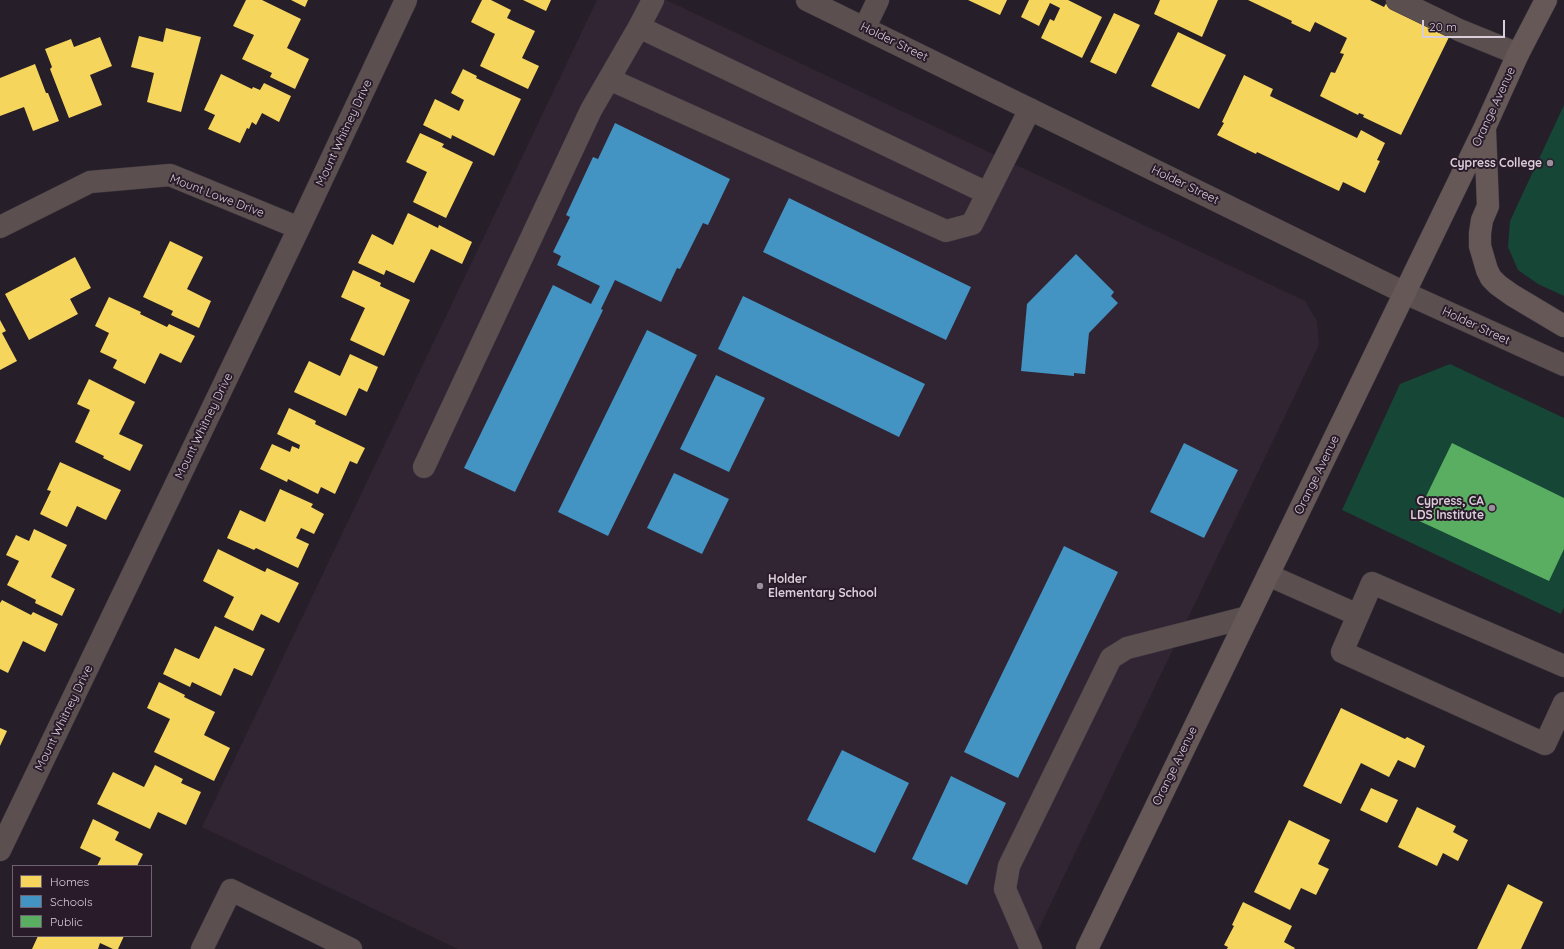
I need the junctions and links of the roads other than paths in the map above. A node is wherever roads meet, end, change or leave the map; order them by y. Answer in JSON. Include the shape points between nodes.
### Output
{"nodes":[{"id":1,"x":406,"y":0,"type":"edge"},
{"id":2,"x":653,"y":0,"type":"edge"},
{"id":3,"x":807,"y":0,"type":"edge"},
{"id":4,"x":878,"y":0,"type":"edge"},
{"id":5,"x":1397,"y":0,"type":"edge"},
{"id":6,"x":1544,"y":1,"type":"edge"},
{"id":7,"x":639,"y":27,"type":"junction"},
{"id":8,"x":865,"y":27,"type":"junction"},
{"id":9,"x":1518,"y":54,"type":"junction"},
{"id":10,"x":609,"y":79,"type":"junction"},
{"id":11,"x":1030,"y":109,"type":"junction"},
{"id":12,"x":1485,"y":127,"type":"junction"},
{"id":13,"x":987,"y":193,"type":"junction"},
{"id":14,"x":0,"y":227,"type":"edge"},
{"id":15,"x":299,"y":228,"type":"junction"},
{"id":16,"x":1405,"y":293,"type":"junction"},
{"id":17,"x":1564,"y":326,"type":"edge"},
{"id":18,"x":1564,"y":366,"type":"edge"},
{"id":19,"x":424,"y":467,"type":"dead end"},
{"id":20,"x":1268,"y":575,"type":"junction"},
{"id":21,"x":1358,"y":615,"type":"junction"},
{"id":22,"x":1248,"y":617,"type":"junction"},
{"id":23,"x":1564,"y":666,"type":"edge"},
{"id":24,"x":1564,"y":703,"type":"edge"},
{"id":25,"x":0,"y":850,"type":"edge"},
{"id":26,"x":202,"y":949,"type":"edge"},
{"id":27,"x":351,"y":949,"type":"edge"},
{"id":28,"x":1031,"y":949,"type":"edge"},
{"id":29,"x":1087,"y":949,"type":"edge"}],
"edges":[{"from":1,"to":15,"type":"street","name":"Mount Whitney Drive"},
{"from":2,"to":7,"type":"street"},
{"from":3,"to":8,"type":"street","name":"Holder Street"},
{"from":4,"to":8,"type":"street"},
{"from":5,"to":9,"type":"street","via":[[1459,30]]},
{"from":6,"to":9,"type":"main road","name":"Orange Avenue"},
{"from":7,"to":10,"type":"street"},
{"from":7,"to":13,"type":"street"},
{"from":8,"to":11,"type":"street","name":"Holder Street"},
{"from":9,"to":12,"type":"main road","name":"Orange Avenue"},
{"from":10,"to":13,"type":"street","via":[[946,231],[972,224]]},
{"from":10,"to":19,"type":"street","via":[[588,117]]},
{"from":11,"to":13,"type":"street"},
{"from":11,"to":16,"type":"street","name":"Holder Street"},
{"from":12,"to":16,"type":"main road","name":"Orange Avenue"},
{"from":12,"to":17,"type":"main road","via":[[1488,206],[1481,226],[1480,246],[1487,270],[1491,278],[1512,296]]},
{"from":14,"to":15,"type":"street","name":"Mount Lowe Drive","via":[[90,182],[170,175]]},
{"from":15,"to":25,"type":"street","name":"Mount Whitney Drive"},
{"from":16,"to":18,"type":"street","name":"Holder Street"},
{"from":16,"to":20,"type":"main road","name":"Orange Avenue"},
{"from":20,"to":21,"type":"street"},
{"from":20,"to":22,"type":"main road","name":"Orange Avenue"},
{"from":21,"to":23,"type":"street","via":[[1372,583]]},
{"from":21,"to":24,"type":"street","via":[[1342,652],[1545,744]]},
{"from":22,"to":28,"type":"street","via":[[1126,648],[1111,658],[1009,866],[1005,889]]},
{"from":22,"to":29,"type":"main road","name":"Orange Avenue"},
{"from":26,"to":27,"type":"street","via":[[231,890]]}]}
